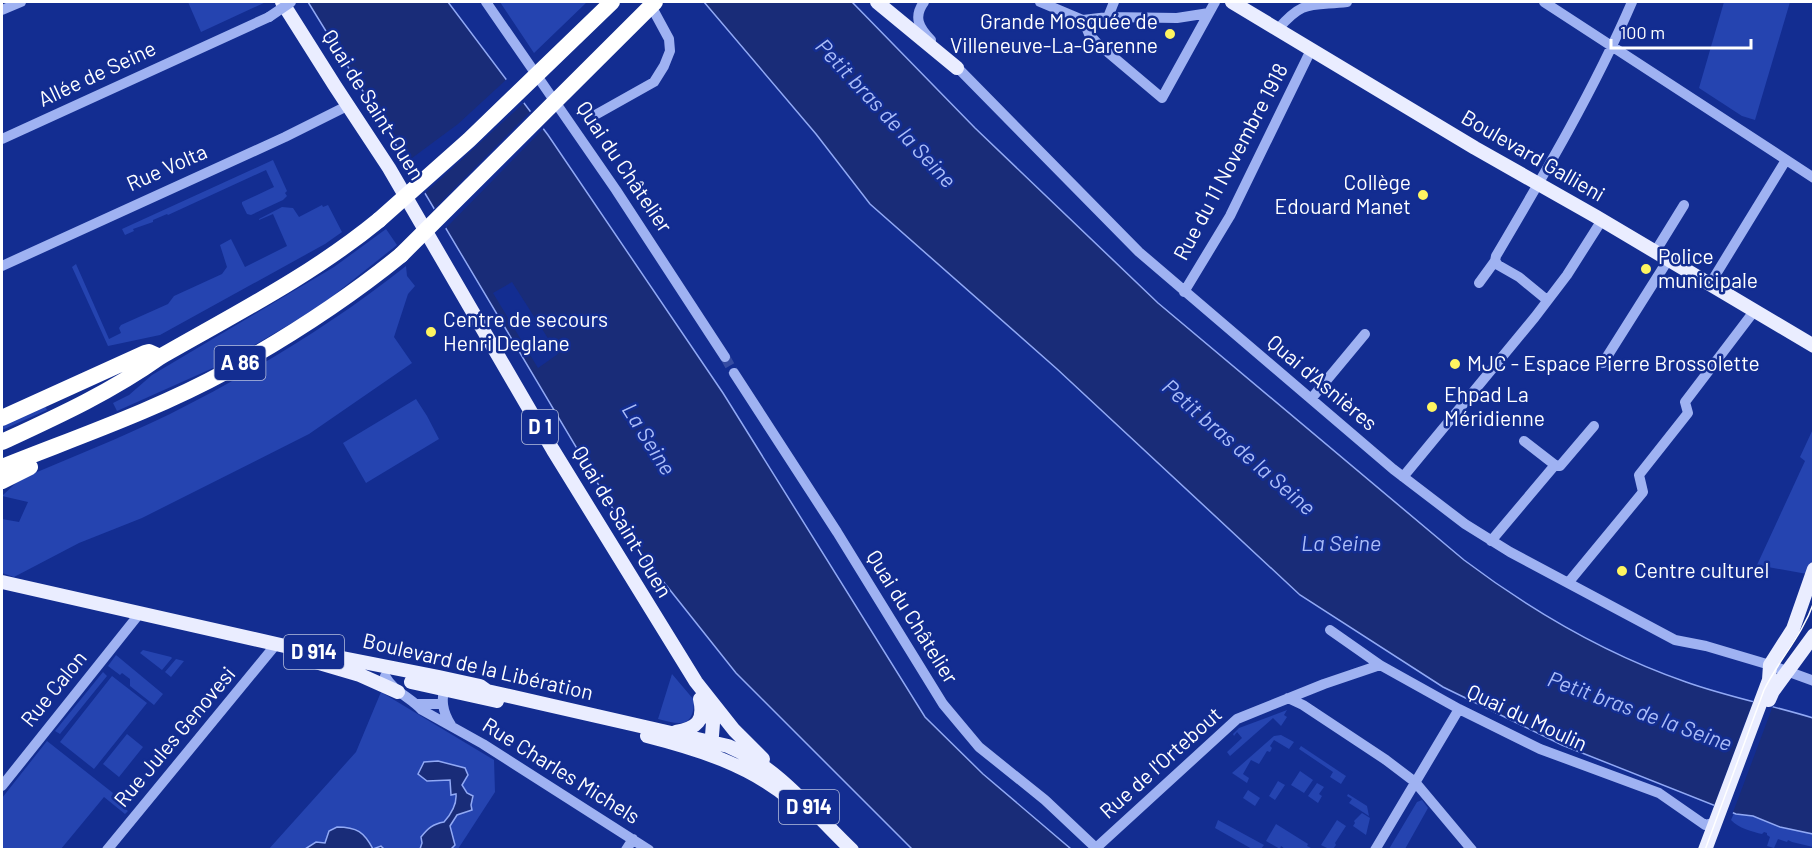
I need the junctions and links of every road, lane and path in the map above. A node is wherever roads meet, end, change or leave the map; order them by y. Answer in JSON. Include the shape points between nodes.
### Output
{"nodes":[{"id":1,"x":21,"y":2,"type":"edge"},
{"id":2,"x":282,"y":2,"type":"edge"},
{"id":3,"x":291,"y":2,"type":"edge"},
{"id":4,"x":486,"y":2,"type":"edge"},
{"id":5,"x":612,"y":2,"type":"edge"},
{"id":6,"x":649,"y":2,"type":"edge"},
{"id":7,"x":655,"y":2,"type":"edge"},
{"id":8,"x":877,"y":2,"type":"edge"},
{"id":9,"x":1040,"y":2,"type":"edge"},
{"id":10,"x":1114,"y":2,"type":"edge"},
{"id":11,"x":1215,"y":2,"type":"edge"},
{"id":12,"x":1232,"y":2,"type":"edge"},
{"id":13,"x":1347,"y":2,"type":"edge"},
{"id":14,"x":1544,"y":2,"type":"edge"},
{"id":15,"x":1632,"y":2,"type":"edge"},
{"id":16,"x":1307,"y":3,"type":"edge"},
{"id":17,"x":922,"y":5,"type":"edge"},
{"id":18,"x":2,"y":10,"type":"edge"},
{"id":19,"x":1209,"y":13,"type":"junction"},
{"id":20,"x":1108,"y":17,"type":"junction"},
{"id":21,"x":1083,"y":20,"type":"junction"},
{"id":22,"x":1278,"y":29,"type":"junction"},
{"id":23,"x":1613,"y":46,"type":"junction"},
{"id":24,"x":1311,"y":50,"type":"junction"},
{"id":25,"x":957,"y":68,"type":"junction"},
{"id":26,"x":349,"y":105,"type":"junction"},
{"id":27,"x":597,"y":114,"type":"dead end"},
{"id":28,"x":2,"y":139,"type":"edge"},
{"id":29,"x":1786,"y":160,"type":"junction"},
{"id":30,"x":1814,"y":178,"type":"edge"},
{"id":31,"x":1539,"y":184,"type":"junction"},
{"id":32,"x":1684,"y":205,"type":"dead end"},
{"id":33,"x":1602,"y":220,"type":"junction"},
{"id":34,"x":1655,"y":252,"type":"junction"},
{"id":35,"x":1668,"y":260,"type":"junction"},
{"id":36,"x":1495,"y":261,"type":"junction"},
{"id":37,"x":2,"y":266,"type":"edge"},
{"id":38,"x":1479,"y":283,"type":"dead end"},
{"id":39,"x":1710,"y":284,"type":"junction"},
{"id":40,"x":1184,"y":291,"type":"junction"},
{"id":41,"x":1547,"y":300,"type":"junction"},
{"id":42,"x":1755,"y":310,"type":"junction"},
{"id":43,"x":1365,"y":334,"type":"dead end"},
{"id":44,"x":1814,"y":346,"type":"edge"},
{"id":45,"x":160,"y":357,"type":"junction"},
{"id":46,"x":725,"y":357,"type":"tunnel mouth"},
{"id":47,"x":1603,"y":363,"type":"dead end"},
{"id":48,"x":735,"y":372,"type":"tunnel mouth"},
{"id":49,"x":1311,"y":399,"type":"junction"},
{"id":50,"x":2,"y":418,"type":"edge"},
{"id":51,"x":1594,"y":426,"type":"dead end"},
{"id":52,"x":1524,"y":441,"type":"dead end"},
{"id":53,"x":2,"y":442,"type":"edge"},
{"id":54,"x":62,"y":443,"type":"junction"},
{"id":55,"x":1555,"y":465,"type":"junction"},
{"id":56,"x":2,"y":467,"type":"edge"},
{"id":57,"x":1403,"y":477,"type":"junction"},
{"id":58,"x":2,"y":481,"type":"edge"},
{"id":59,"x":1491,"y":541,"type":"junction"},
{"id":60,"x":1814,"y":569,"type":"edge"},
{"id":61,"x":2,"y":582,"type":"edge"},
{"id":62,"x":1568,"y":583,"type":"junction"},
{"id":63,"x":2,"y":589,"type":"edge"},
{"id":64,"x":41,"y":595,"type":"junction"},
{"id":65,"x":136,"y":618,"type":"junction"},
{"id":66,"x":1330,"y":630,"type":"dead end"},
{"id":67,"x":1814,"y":635,"type":"edge"},
{"id":68,"x":279,"y":650,"type":"junction"},
{"id":69,"x":1380,"y":665,"type":"junction"},
{"id":70,"x":1770,"y":665,"type":"junction"},
{"id":71,"x":1787,"y":671,"type":"junction"},
{"id":72,"x":385,"y":676,"type":"junction"},
{"id":73,"x":1814,"y":681,"type":"edge"},
{"id":74,"x":696,"y":682,"type":"junction"},
{"id":75,"x":445,"y":684,"type":"junction"},
{"id":76,"x":1768,"y":690,"type":"junction"},
{"id":77,"x":398,"y":692,"type":"junction"},
{"id":78,"x":1288,"y":699,"type":"junction"},
{"id":79,"x":417,"y":704,"type":"junction"},
{"id":80,"x":442,"y":704,"type":"junction"},
{"id":81,"x":1459,"y":709,"type":"junction"},
{"id":82,"x":451,"y":725,"type":"junction"},
{"id":83,"x":734,"y":730,"type":"junction"},
{"id":84,"x":674,"y":732,"type":"junction"},
{"id":85,"x":728,"y":746,"type":"junction"},
{"id":86,"x":711,"y":748,"type":"junction"},
{"id":87,"x":723,"y":760,"type":"junction"},
{"id":88,"x":765,"y":767,"type":"junction"},
{"id":89,"x":1416,"y":782,"type":"junction"},
{"id":90,"x":2,"y":786,"type":"edge"},
{"id":91,"x":1719,"y":817,"type":"junction"},
{"id":92,"x":633,"y":839,"type":"junction"},
{"id":93,"x":107,"y":849,"type":"edge"},
{"id":94,"x":626,"y":849,"type":"edge"},
{"id":95,"x":649,"y":849,"type":"edge"},
{"id":96,"x":841,"y":849,"type":"edge"},
{"id":97,"x":852,"y":849,"type":"edge"},
{"id":98,"x":1097,"y":849,"type":"edge"},
{"id":99,"x":1375,"y":849,"type":"edge"},
{"id":100,"x":1472,"y":849,"type":"edge"},
{"id":101,"x":1705,"y":849,"type":"edge"},
{"id":102,"x":1713,"y":849,"type":"edge"}],
"edges":[{"from":1,"to":18,"type":"street"},
{"from":2,"to":26,"type":"main road","name":"Quai de Saint-Ouen","number":"D 1"},
{"from":3,"to":28,"type":"street","name":"Allée de Seine","bridge":true,"via":[[269,17]]},
{"from":4,"to":46,"type":"street","name":"Quai du Châtelier"},
{"from":5,"to":45,"type":"highway","number":"A 86","bridge":true,"via":[[469,140],[345,248]]},
{"from":6,"to":27,"type":"street","via":[[669,39],[670,51],[664,66],[654,82]]},
{"from":7,"to":54,"type":"highway","number":"A 86","bridge":true,"via":[[401,255],[338,303],[226,371],[145,410]]},
{"from":8,"to":25,"type":"main road"},
{"from":9,"to":21,"type":"street"},
{"from":10,"to":20,"type":"street"},
{"from":11,"to":19,"type":"street"},
{"from":12,"to":22,"type":"main road","name":"Boulevard Gallieni"},
{"from":13,"to":16,"type":"street"},
{"from":14,"to":23,"type":"street"},
{"from":15,"to":23,"type":"street"},
{"from":16,"to":22,"type":"street","via":[[1293,10]]},
{"from":17,"to":25,"type":"street","name":"Quai d'Asnières","via":[[920,28]]},
{"from":19,"to":20,"type":"street","via":[[1177,18]]},
{"from":19,"to":21,"type":"street","via":[[1162,98],[1098,44]]},
{"from":20,"to":21,"type":"street"},
{"from":22,"to":24,"type":"main road","name":"Boulevard Gallieni"},
{"from":23,"to":29,"type":"street"},
{"from":23,"to":31,"type":"street"},
{"from":24,"to":31,"type":"main road","name":"Boulevard Gallieni"},
{"from":24,"to":40,"type":"street","name":"Rue du 11 Novembre 1918","via":[[1226,224]]},
{"from":25,"to":40,"type":"street","name":"Quai d'Asnières","via":[[1140,252]]},
{"from":26,"to":37,"type":"street","name":"Rue Volta"},
{"from":26,"to":74,"type":"main road","name":"Quai de Saint-Ouen","number":"D 1"},
{"from":29,"to":30,"type":"street"},
{"from":29,"to":39,"type":"street"},
{"from":31,"to":33,"type":"main road","name":"Boulevard Gallieni"},
{"from":31,"to":36,"type":"street"},
{"from":32,"to":34,"type":"street"},
{"from":33,"to":34,"type":"main road","name":"Boulevard Gallieni"},
{"from":33,"to":41,"type":"street"},
{"from":34,"to":35,"type":"main road","name":"Boulevard Gallieni"},
{"from":35,"to":39,"type":"main road","name":"Boulevard Gallieni"},
{"from":35,"to":47,"type":"street"},
{"from":36,"to":38,"type":"street"},
{"from":36,"to":41,"type":"street"},
{"from":39,"to":42,"type":"main road","name":"Boulevard Gallieni"},
{"from":40,"to":49,"type":"street","name":"Quai d'Asnières"},
{"from":41,"to":57,"type":"street"},
{"from":42,"to":44,"type":"main road","name":"Boulevard Gallieni"},
{"from":42,"to":62,"type":"street","via":[[1684,402],[1688,413],[1640,475],[1643,492]]},
{"from":43,"to":49,"type":"street"},
{"from":45,"to":50,"type":"highway","via":[[149,352]]},
{"from":45,"to":53,"type":"highway","number":"A 86","via":[[74,408]]},
{"from":48,"to":98,"type":"street","name":"Quai du Châtelier","via":[[943,704],[979,747],[1045,800]]},
{"from":49,"to":57,"type":"street","name":"Quai d'Asnières"},
{"from":51,"to":55,"type":"street","via":[[1560,466]]},
{"from":52,"to":55,"type":"street"},
{"from":54,"to":56,"type":"highway","number":"A 86"},
{"from":54,"to":58,"type":"highway","via":[[38,463]]},
{"from":55,"to":59,"type":"street"},
{"from":57,"to":59,"type":"street","name":"Quai d'Asnières"},
{"from":59,"to":62,"type":"street","name":"Quai d'Asnières"},
{"from":60,"to":70,"type":"main road","via":[[1793,629]]},
{"from":61,"to":64,"type":"main road","name":"Boulevard de la Libération","number":"D 914"},
{"from":62,"to":70,"type":"street","name":"Quai d'Asnières","via":[[1675,640]]},
{"from":63,"to":64,"type":"main road","name":"Boulevard de la Libération","number":"D 914"},
{"from":64,"to":65,"type":"main road","name":"Boulevard de la Libération","number":"D 914"},
{"from":64,"to":75,"type":"main road","name":"Boulevard de la Libération","number":"D 914"},
{"from":65,"to":68,"type":"main road","name":"Boulevard de la Libération","number":"D 914"},
{"from":65,"to":90,"type":"street","name":"Rue Calon"},
{"from":66,"to":69,"type":"street","name":"Quai du Moulin"},
{"from":67,"to":71,"type":"main road"},
{"from":68,"to":72,"type":"main road","name":"Boulevard de la Libération","number":"D 914"},
{"from":68,"to":77,"type":"main road","via":[[360,675]]},
{"from":68,"to":93,"type":"street","name":"Rue Jules Genovesi"},
{"from":69,"to":78,"type":"street","name":"Rue de l'Ortebout"},
{"from":69,"to":81,"type":"street","name":"Quai du Moulin"},
{"from":70,"to":71,"type":"street","name":"Quai d'Asnières"},
{"from":70,"to":76,"type":"main road"},
{"from":71,"to":73,"type":"street","name":"Quai d'Asnières"},
{"from":71,"to":76,"type":"main road"},
{"from":72,"to":75,"type":"main road","name":"Boulevard de la Libération","number":"D 914"},
{"from":72,"to":77,"type":"street","name":"Rue Charles Michels"},
{"from":74,"to":83,"type":"main road","name":"Quai de Saint-Ouen","number":"D 1"},
{"from":74,"to":84,"type":"main road","via":[[701,718],[694,726]]},
{"from":74,"to":86,"type":"main road","number":"D 1","via":[[713,723]]},
{"from":75,"to":80,"type":"street"},
{"from":75,"to":84,"type":"main road","name":"Boulevard de la Libération","number":"D 914","via":[[480,687]]},
{"from":75,"to":86,"type":"main road","name":"Boulevard de la Libération","number":"D 914"},
{"from":76,"to":91,"type":"main road"},
{"from":77,"to":79,"type":"street","name":"Rue Charles Michels"},
{"from":78,"to":89,"type":"street"},
{"from":78,"to":98,"type":"street","name":"Rue de l'Ortebout","via":[[1237,719]]},
{"from":79,"to":80,"type":"street"},
{"from":79,"to":82,"type":"street","name":"Rue Charles Michels"},
{"from":80,"to":82,"type":"street","name":"Rue Charles Michels"},
{"from":81,"to":89,"type":"street"},
{"from":81,"to":91,"type":"street","name":"Quai du Moulin","via":[[1540,749],[1659,793],[1704,825]]},
{"from":82,"to":92,"type":"street","name":"Rue Charles Michels"},
{"from":83,"to":85,"type":"main road"},
{"from":83,"to":88,"type":"main road","name":"Quai de Saint-Ouen","via":[[764,759]]},
{"from":84,"to":86,"type":"main road","name":"Boulevard de la Libération","number":"D 914"},
{"from":85,"to":86,"type":"main road","name":"Boulevard de la Libération","number":"D 914"},
{"from":85,"to":87,"type":"main road"},
{"from":85,"to":88,"type":"main road","name":"Boulevard de la Libération","number":"D 914"},
{"from":86,"to":87,"type":"main road","number":"D 914"},
{"from":87,"to":96,"type":"main road","number":"D 914","via":[[782,793]]},
{"from":88,"to":97,"type":"main road","name":"Quai de Saint-Ouen","number":"D 914"},
{"from":89,"to":99,"type":"street"},
{"from":89,"to":100,"type":"street"},
{"from":91,"to":101,"type":"main road"},
{"from":91,"to":102,"type":"main road"},
{"from":92,"to":94,"type":"street"},
{"from":92,"to":95,"type":"street","name":"Rue Charles Michels"}]}
